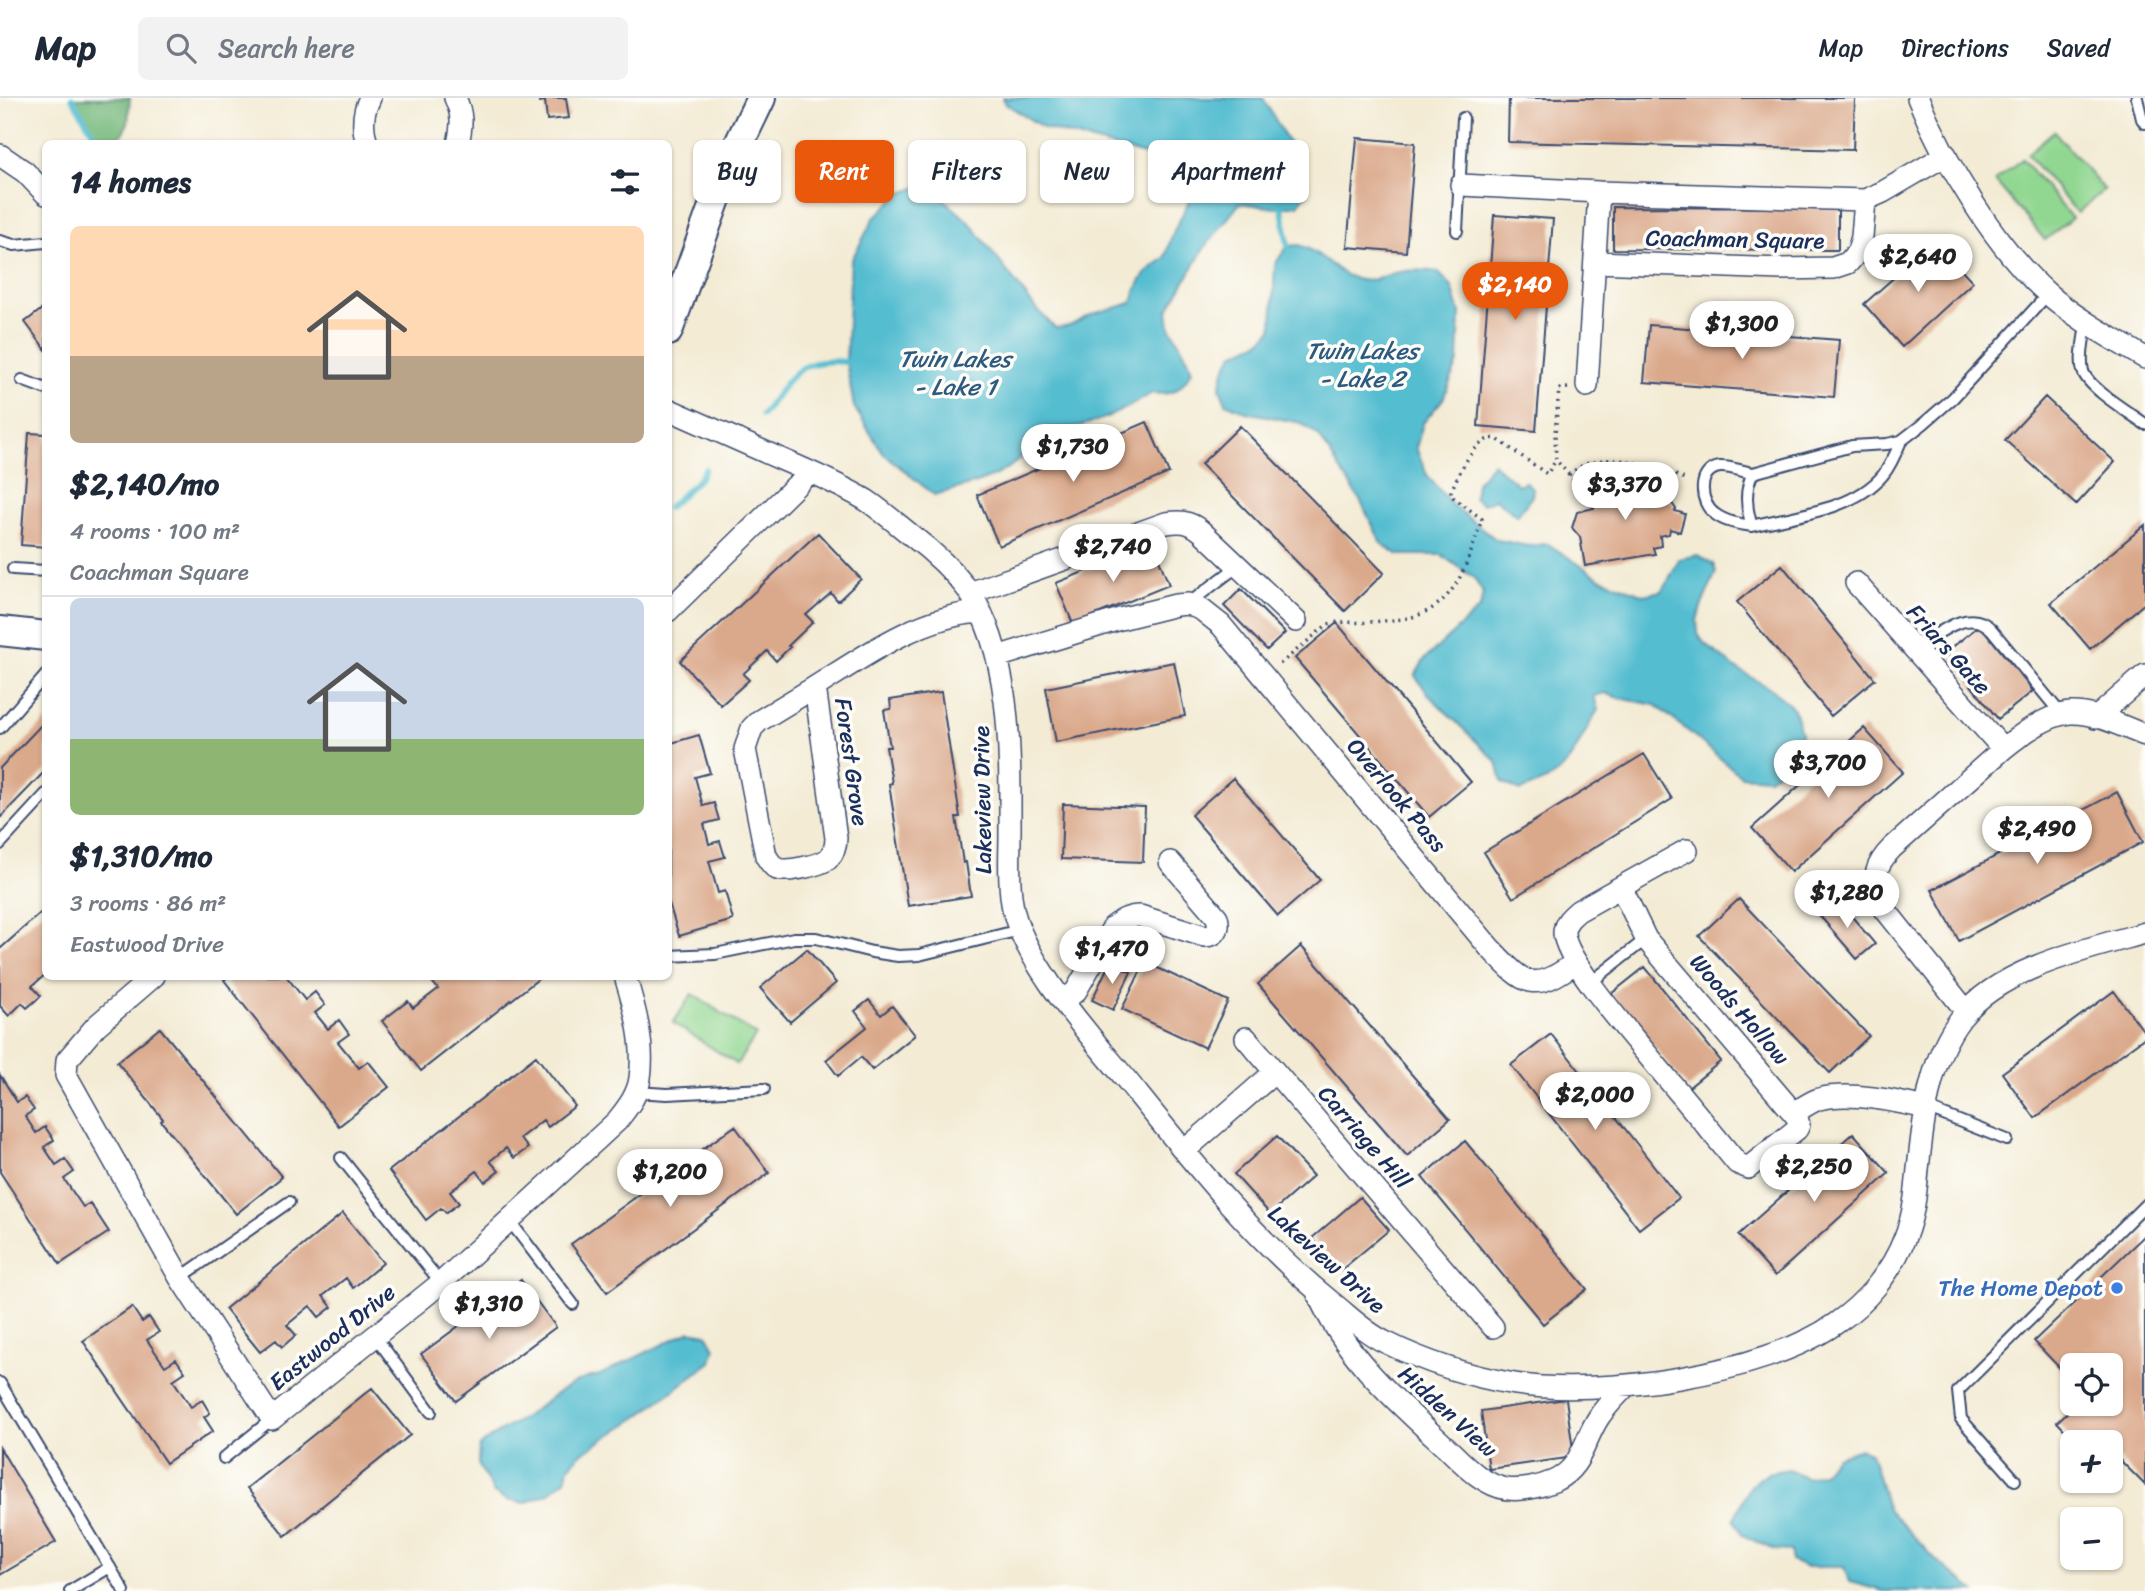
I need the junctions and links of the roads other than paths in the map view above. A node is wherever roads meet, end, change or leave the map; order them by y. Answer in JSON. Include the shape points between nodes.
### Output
{"nodes":[{"id":1,"x":370,"y":98,"type":"edge"},
{"id":2,"x":455,"y":98,"type":"edge"},
{"id":3,"x":761,"y":98,"type":"edge"},
{"id":4,"x":1918,"y":98,"type":"edge"},
{"id":5,"x":2137,"y":98,"type":"edge"},
{"id":6,"x":1463,"y":118,"type":"dead end"},
{"id":7,"x":2145,"y":123,"type":"edge"},
{"id":8,"x":366,"y":140,"type":"edge"},
{"id":9,"x":459,"y":140,"type":"edge"},
{"id":10,"x":0,"y":155,"type":"edge"},
{"id":11,"x":1946,"y":155,"type":"junction"},
{"id":12,"x":1461,"y":185,"type":"junction"},
{"id":13,"x":42,"y":190,"type":"edge"},
{"id":14,"x":1600,"y":191,"type":"junction"},
{"id":15,"x":1865,"y":200,"type":"junction"},
{"id":16,"x":1457,"y":231,"type":"dead end"},
{"id":17,"x":0,"y":241,"type":"edge"},
{"id":18,"x":42,"y":242,"type":"edge"},
{"id":19,"x":1596,"y":262,"type":"junction"},
{"id":20,"x":2048,"y":294,"type":"junction"},
{"id":21,"x":672,"y":320,"type":"edge"},
{"id":22,"x":2086,"y":322,"type":"junction"},
{"id":23,"x":2145,"y":358,"type":"edge"},
{"id":24,"x":22,"y":380,"type":"dead end"},
{"id":25,"x":1587,"y":386,"type":"road end"},
{"id":26,"x":42,"y":388,"type":"edge"},
{"id":27,"x":672,"y":411,"type":"edge"},
{"id":28,"x":2145,"y":424,"type":"edge"},
{"id":29,"x":1901,"y":441,"type":"junction"},
{"id":30,"x":810,"y":472,"type":"junction"},
{"id":31,"x":1753,"y":473,"type":"junction"},
{"id":32,"x":1752,"y":526,"type":"junction"},
{"id":33,"x":1238,"y":566,"type":"junction"},
{"id":34,"x":13,"y":569,"type":"dead end"},
{"id":35,"x":42,"y":571,"type":"edge"},
{"id":36,"x":1856,"y":583,"type":"dead end"},
{"id":37,"x":975,"y":602,"type":"junction"},
{"id":38,"x":1188,"y":604,"type":"junction"},
{"id":39,"x":672,"y":607,"type":"edge"},
{"id":40,"x":1296,"y":621,"type":"dead end"},
{"id":41,"x":0,"y":631,"type":"edge"},
{"id":42,"x":42,"y":636,"type":"edge"},
{"id":43,"x":1914,"y":649,"type":"junction"},
{"id":44,"x":997,"y":657,"type":"junction"},
{"id":45,"x":2145,"y":675,"type":"edge"},
{"id":46,"x":42,"y":681,"type":"edge"},
{"id":47,"x":815,"y":687,"type":"junction"},
{"id":48,"x":2061,"y":714,"type":"junction"},
{"id":49,"x":2096,"y":718,"type":"junction"},
{"id":50,"x":0,"y":728,"type":"edge"},
{"id":51,"x":2145,"y":735,"type":"edge"},
{"id":52,"x":2003,"y":749,"type":"junction"},
{"id":53,"x":42,"y":798,"type":"edge"},
{"id":54,"x":0,"y":844,"type":"edge"},
{"id":55,"x":1687,"y":850,"type":"dead end"},
{"id":56,"x":1170,"y":862,"type":"dead end"},
{"id":57,"x":1621,"y":887,"type":"junction"},
{"id":58,"x":1020,"y":930,"type":"junction"},
{"id":59,"x":2145,"y":933,"type":"edge"},
{"id":60,"x":1646,"y":939,"type":"junction"},
{"id":61,"x":672,"y":956,"type":"edge"},
{"id":62,"x":1576,"y":961,"type":"junction"},
{"id":63,"x":149,"y":980,"type":"edge"},
{"id":64,"x":626,"y":980,"type":"edge"},
{"id":65,"x":1590,"y":983,"type":"junction"},
{"id":66,"x":1064,"y":1001,"type":"junction"},
{"id":67,"x":1966,"y":1011,"type":"junction"},
{"id":68,"x":1246,"y":1038,"type":"dead end"},
{"id":69,"x":1275,"y":1072,"type":"junction"},
{"id":70,"x":764,"y":1089,"type":"dead end"},
{"id":71,"x":635,"y":1092,"type":"junction"},
{"id":72,"x":1926,"y":1108,"type":"junction"},
{"id":73,"x":1794,"y":1113,"type":"junction"},
{"id":74,"x":2007,"y":1140,"type":"dead end"},
{"id":75,"x":1184,"y":1151,"type":"junction"},
{"id":76,"x":341,"y":1158,"type":"dead end"},
{"id":77,"x":289,"y":1202,"type":"dead end"},
{"id":78,"x":2145,"y":1205,"type":"edge"},
{"id":79,"x":509,"y":1220,"type":"junction"},
{"id":80,"x":180,"y":1278,"type":"junction"},
{"id":81,"x":441,"y":1283,"type":"junction"},
{"id":82,"x":1315,"y":1289,"type":"junction"},
{"id":83,"x":573,"y":1304,"type":"dead end"},
{"id":84,"x":1493,"y":1327,"type":"dead end"},
{"id":85,"x":375,"y":1336,"type":"junction"},
{"id":86,"x":0,"y":1383,"type":"edge"},
{"id":87,"x":1627,"y":1385,"type":"junction"},
{"id":88,"x":431,"y":1412,"type":"dead end"},
{"id":89,"x":272,"y":1419,"type":"junction"},
{"id":90,"x":224,"y":1458,"type":"dead end"},
{"id":91,"x":2015,"y":1480,"type":"dead end"},
{"id":92,"x":110,"y":1567,"type":"junction"},
{"id":93,"x":70,"y":1591,"type":"edge"},
{"id":94,"x":124,"y":1591,"type":"edge"}],
"edges":[{"from":1,"to":8,"type":"street","via":[[363,115]]},
{"from":2,"to":9,"type":"street","via":[[461,110]]},
{"from":3,"to":21,"type":"street","via":[[726,171]]},
{"from":4,"to":11,"type":"street"},
{"from":5,"to":7,"type":"lane"},
{"from":6,"to":12,"type":"lane"},
{"from":10,"to":13,"type":"street"},
{"from":11,"to":15,"type":"street","name":"Coachman Square"},
{"from":11,"to":20,"type":"street","via":[[2010,256]]},
{"from":12,"to":14,"type":"street","name":"Coachman Square"},
{"from":12,"to":16,"type":"lane"},
{"from":14,"to":15,"type":"street","name":"Coachman Square"},
{"from":14,"to":19,"type":"street"},
{"from":15,"to":19,"type":"street","name":"Coachman Square","via":[[1858,251],[1849,262],[1833,268]]},
{"from":17,"to":18,"type":"lane"},
{"from":19,"to":25,"type":"street"},
{"from":20,"to":22,"type":"street"},
{"from":20,"to":29,"type":"lane","via":[[1953,398]]},
{"from":22,"to":23,"type":"street"},
{"from":22,"to":28,"type":"lane","via":[[2084,373]]},
{"from":24,"to":26,"type":"lane"},
{"from":27,"to":30,"type":"street","name":"Lakeview Drive"},
{"from":29,"to":31,"type":"lane","via":[[1852,446]]},
{"from":29,"to":32,"type":"lane","via":[[1884,474],[1858,496],[1843,504]]},
{"from":30,"to":37,"type":"street","name":"Lakeview Drive","via":[[868,501],[946,564]]},
{"from":30,"to":39,"type":"street"},
{"from":31,"to":32,"type":"lane","via":[[1746,496]]},
{"from":31,"to":32,"type":"lane","via":[[1717,468],[1710,470],[1703,484],[1703,498],[1715,515]]},
{"from":33,"to":37,"type":"street","via":[[1191,523],[1180,521]]},
{"from":33,"to":38,"type":"lane"},
{"from":33,"to":40,"type":"street"},
{"from":34,"to":35,"type":"lane"},
{"from":36,"to":43,"type":"street","name":"Friars Gate"},
{"from":37,"to":44,"type":"street","name":"Lakeview Drive"},
{"from":37,"to":47,"type":"street","name":"Forest Grove","via":[[912,630]]},
{"from":38,"to":44,"type":"street","via":[[1120,619]]},
{"from":38,"to":62,"type":"street","name":"Overlook Pass","via":[[1212,616],[1512,971],[1541,982]]},
{"from":41,"to":42,"type":"street"},
{"from":43,"to":48,"type":"lane","via":[[1965,619],[1980,621],[1993,630]]},
{"from":43,"to":52,"type":"street","name":"Friars Gate"},
{"from":44,"to":58,"type":"street","name":"Lakeview Drive","via":[[1010,755],[1011,899]]},
{"from":45,"to":49,"type":"street"},
{"from":46,"to":50,"type":"lane"},
{"from":47,"to":47,"type":"street","name":"Forest Grove","via":[[835,846],[827,860],[782,870],[766,856],[745,749],[759,721]]},
{"from":48,"to":49,"type":"street"},
{"from":48,"to":52,"type":"street"},
{"from":49,"to":51,"type":"street"},
{"from":52,"to":67,"type":"street","via":[[1892,848],[1876,870],[1876,892],[1885,912]]},
{"from":53,"to":54,"type":"lane"},
{"from":55,"to":57,"type":"street"},
{"from":56,"to":66,"type":"street","via":[[1217,917],[1217,931],[1205,936],[1140,916],[1121,920],[1076,991]]},
{"from":57,"to":60,"type":"street","name":"Woods Hollow"},
{"from":57,"to":62,"type":"street","via":[[1578,911],[1566,924],[1565,940]]},
{"from":58,"to":61,"type":"lane","via":[[919,955],[898,956],[794,937],[715,954]]},
{"from":58,"to":66,"type":"street","name":"Lakeview Drive"},
{"from":59,"to":67,"type":"street","name":"Lakeview Drive","via":[[2067,954],[1987,992]]},
{"from":60,"to":65,"type":"lane"},
{"from":60,"to":73,"type":"street","name":"Woods Hollow"},
{"from":62,"to":65,"type":"street"},
{"from":63,"to":80,"type":"street","name":"Eastwood Drive","via":[[96,1026],[70,1054],[65,1067],[69,1082]]},
{"from":64,"to":71,"type":"street","name":"Eastwood Drive","via":[[640,1038],[640,1080]]},
{"from":65,"to":73,"type":"street","via":[[1740,1165],[1751,1167],[1794,1132],[1799,1125]]},
{"from":66,"to":75,"type":"street","name":"Lakeview Drive"},
{"from":67,"to":72,"type":"street","name":"Lakeview Drive","via":[[1937,1063]]},
{"from":68,"to":69,"type":"street","name":"Carriage Hill"},
{"from":69,"to":75,"type":"street"},
{"from":69,"to":84,"type":"street","name":"Carriage Hill"},
{"from":70,"to":71,"type":"lane"},
{"from":71,"to":79,"type":"street","name":"Eastwood Drive","via":[[617,1121]]},
{"from":72,"to":73,"type":"street","via":[[1834,1097],[1815,1100]]},
{"from":72,"to":74,"type":"lane"},
{"from":72,"to":87,"type":"street","name":"Lakeview Drive","via":[[1914,1209],[1892,1264],[1868,1297],[1808,1340],[1765,1357],[1709,1372]]},
{"from":75,"to":82,"type":"street","name":"Lakeview Drive","via":[[1269,1247]]},
{"from":76,"to":81,"type":"lane"},
{"from":77,"to":80,"type":"lane"},
{"from":78,"to":91,"type":"lane","via":[[1958,1391],[1961,1419]]},
{"from":79,"to":81,"type":"street","name":"Eastwood Drive"},
{"from":79,"to":83,"type":"lane"},
{"from":80,"to":89,"type":"street","name":"Eastwood Drive"},
{"from":81,"to":85,"type":"street","name":"Eastwood Drive"},
{"from":82,"to":87,"type":"street","name":"Lakeview Drive","via":[[1373,1336],[1423,1361],[1519,1384]]},
{"from":82,"to":87,"type":"street","name":"Hidden View","via":[[1328,1318],[1370,1375],[1493,1485],[1507,1489],[1541,1486],[1569,1471],[1580,1458],[1597,1419]]},
{"from":85,"to":88,"type":"lane"},
{"from":85,"to":89,"type":"street","name":"Eastwood Drive"},
{"from":86,"to":92,"type":"lane"},
{"from":89,"to":90,"type":"lane"},
{"from":92,"to":93,"type":"lane"},
{"from":92,"to":94,"type":"lane"}]}
